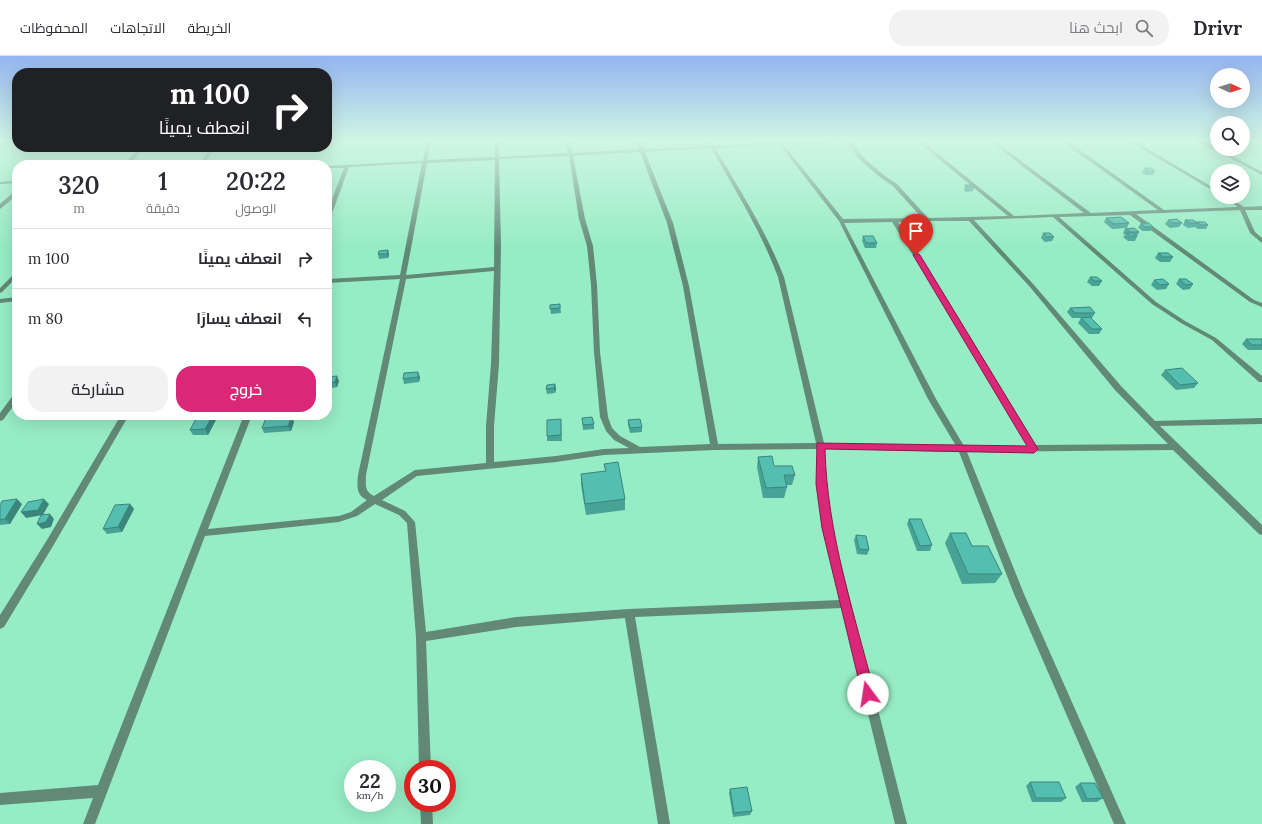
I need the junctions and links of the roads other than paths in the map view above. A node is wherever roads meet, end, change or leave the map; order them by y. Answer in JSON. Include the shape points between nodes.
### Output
{"nodes":[{"id":1,"x":343,"y":176,"type":"edge"},
{"id":2,"x":421,"y":176,"type":"edge"},
{"id":3,"x":498,"y":176,"type":"edge"},
{"id":4,"x":575,"y":176,"type":"edge"},
{"id":5,"x":651,"y":176,"type":"edge"},
{"id":6,"x":729,"y":176,"type":"edge"},
{"id":7,"x":806,"y":176,"type":"edge"},
{"id":8,"x":882,"y":176,"type":"edge"},
{"id":9,"x":962,"y":176,"type":"edge"},
{"id":10,"x":1038,"y":176,"type":"edge"},
{"id":11,"x":1112,"y":176,"type":"edge"},
{"id":12,"x":1189,"y":176,"type":"edge"},
{"id":13,"x":12,"y":182,"type":"edge"},
{"id":14,"x":0,"y":183,"type":"edge"},
{"id":15,"x":1210,"y":188,"type":"edge"},
{"id":16,"x":12,"y":196,"type":"edge"},
{"id":17,"x":1236,"y":204,"type":"edge"},
{"id":18,"x":0,"y":206,"type":"edge"},
{"id":19,"x":332,"y":206,"type":"edge"},
{"id":20,"x":1242,"y":208,"type":"junction"},
{"id":21,"x":1262,"y":208,"type":"edge"},
{"id":22,"x":1162,"y":211,"type":"junction"},
{"id":23,"x":1131,"y":213,"type":"junction"},
{"id":24,"x":1089,"y":214,"type":"junction"},
{"id":25,"x":1053,"y":215,"type":"junction"},
{"id":26,"x":1012,"y":217,"type":"junction"},
{"id":27,"x":970,"y":219,"type":"junction"},
{"id":28,"x":894,"y":220,"type":"junction"},
{"id":29,"x":927,"y":220,"type":"junction"},
{"id":30,"x":841,"y":221,"type":"junction"},
{"id":31,"x":1262,"y":241,"type":"edge"},
{"id":32,"x":497,"y":268,"type":"junction"},
{"id":33,"x":403,"y":277,"type":"junction"},
{"id":34,"x":12,"y":279,"type":"edge"},
{"id":35,"x":332,"y":281,"type":"edge"},
{"id":36,"x":0,"y":291,"type":"edge"},
{"id":37,"x":12,"y":300,"type":"edge"},
{"id":38,"x":0,"y":301,"type":"edge"},
{"id":39,"x":1262,"y":305,"type":"edge"},
{"id":40,"x":1262,"y":380,"type":"edge"},
{"id":41,"x":12,"y":402,"type":"edge"},
{"id":42,"x":0,"y":418,"type":"edge"},
{"id":43,"x":121,"y":420,"type":"edge"},
{"id":44,"x":246,"y":420,"type":"edge"},
{"id":45,"x":1262,"y":421,"type":"edge"},
{"id":46,"x":1152,"y":424,"type":"junction"},
{"id":47,"x":821,"y":446,"type":"junction"},
{"id":48,"x":714,"y":447,"type":"junction"},
{"id":49,"x":1175,"y":447,"type":"junction"},
{"id":50,"x":962,"y":449,"type":"junction"},
{"id":51,"x":1034,"y":449,"type":"junction"},
{"id":52,"x":637,"y":450,"type":"junction"},
{"id":53,"x":490,"y":466,"type":"junction"},
{"id":54,"x":374,"y":501,"type":"junction"},
{"id":55,"x":1262,"y":531,"type":"edge"},
{"id":56,"x":202,"y":533,"type":"junction"},
{"id":57,"x":845,"y":604,"type":"junction"},
{"id":58,"x":629,"y":613,"type":"junction"},
{"id":59,"x":0,"y":624,"type":"edge"},
{"id":60,"x":421,"y":636,"type":"junction"},
{"id":61,"x":425,"y":760,"type":"edge"},
{"id":62,"x":102,"y":791,"type":"junction"},
{"id":63,"x":0,"y":799,"type":"edge"},
{"id":64,"x":426,"y":812,"type":"edge"},
{"id":65,"x":88,"y":824,"type":"edge"},
{"id":66,"x":427,"y":824,"type":"edge"},
{"id":67,"x":664,"y":824,"type":"edge"},
{"id":68,"x":901,"y":824,"type":"edge"},
{"id":69,"x":1120,"y":824,"type":"edge"}],
"edges":[{"from":1,"to":19,"type":"street"},
{"from":2,"to":33,"type":"street"},
{"from":3,"to":32,"type":"street"},
{"from":4,"to":52,"type":"street","via":[[582,219],[590,246],[604,417],[609,429],[617,438]]},
{"from":5,"to":48,"type":"street","via":[[670,223],[686,286]]},
{"from":6,"to":47,"type":"street","via":[[771,251],[781,277]]},
{"from":7,"to":30,"type":"street"},
{"from":8,"to":29,"type":"street","via":[[895,185]]},
{"from":9,"to":26,"type":"street"},
{"from":10,"to":24,"type":"street"},
{"from":11,"to":22,"type":"street"},
{"from":12,"to":15,"type":"street"},
{"from":13,"to":14,"type":"street"},
{"from":16,"to":18,"type":"street"},
{"from":17,"to":20,"type":"street"},
{"from":20,"to":21,"type":"street"},
{"from":20,"to":22,"type":"street"},
{"from":20,"to":31,"type":"street","via":[[1248,224]]},
{"from":22,"to":23,"type":"street"},
{"from":23,"to":24,"type":"street"},
{"from":23,"to":39,"type":"street","via":[[1252,301]]},
{"from":24,"to":25,"type":"street"},
{"from":25,"to":26,"type":"street"},
{"from":25,"to":40,"type":"street","via":[[1154,303],[1214,339]]},
{"from":26,"to":27,"type":"street"},
{"from":27,"to":29,"type":"street"},
{"from":27,"to":46,"type":"street"},
{"from":28,"to":29,"type":"street"},
{"from":28,"to":30,"type":"street"},
{"from":28,"to":51,"type":"street"},
{"from":30,"to":50,"type":"street","via":[[932,399]]},
{"from":32,"to":33,"type":"street"},
{"from":32,"to":53,"type":"street"},
{"from":33,"to":35,"type":"street"},
{"from":33,"to":54,"type":"street","via":[[362,475],[361,489]]},
{"from":34,"to":36,"type":"street"},
{"from":37,"to":38,"type":"street"},
{"from":41,"to":42,"type":"street"},
{"from":43,"to":59,"type":"street"},
{"from":44,"to":56,"type":"street"},
{"from":45,"to":46,"type":"street"},
{"from":46,"to":49,"type":"street"},
{"from":47,"to":48,"type":"street"},
{"from":47,"to":50,"type":"street"},
{"from":47,"to":57,"type":"street","via":[[821,484],[827,528]]},
{"from":48,"to":52,"type":"street"},
{"from":49,"to":51,"type":"street"},
{"from":49,"to":55,"type":"street"},
{"from":50,"to":51,"type":"street"},
{"from":50,"to":69,"type":"street","via":[[1019,594]]},
{"from":52,"to":53,"type":"street"},
{"from":53,"to":54,"type":"street","via":[[414,473]]},
{"from":54,"to":56,"type":"street","via":[[354,514],[339,519]]},
{"from":54,"to":60,"type":"street","via":[[402,513],[411,522]]},
{"from":56,"to":62,"type":"street"},
{"from":57,"to":58,"type":"street"},
{"from":57,"to":68,"type":"street"},
{"from":58,"to":60,"type":"street","via":[[516,622]]},
{"from":58,"to":67,"type":"street"},
{"from":60,"to":61,"type":"street"},
{"from":62,"to":63,"type":"street"},
{"from":62,"to":65,"type":"street"},
{"from":64,"to":66,"type":"street"}]}
